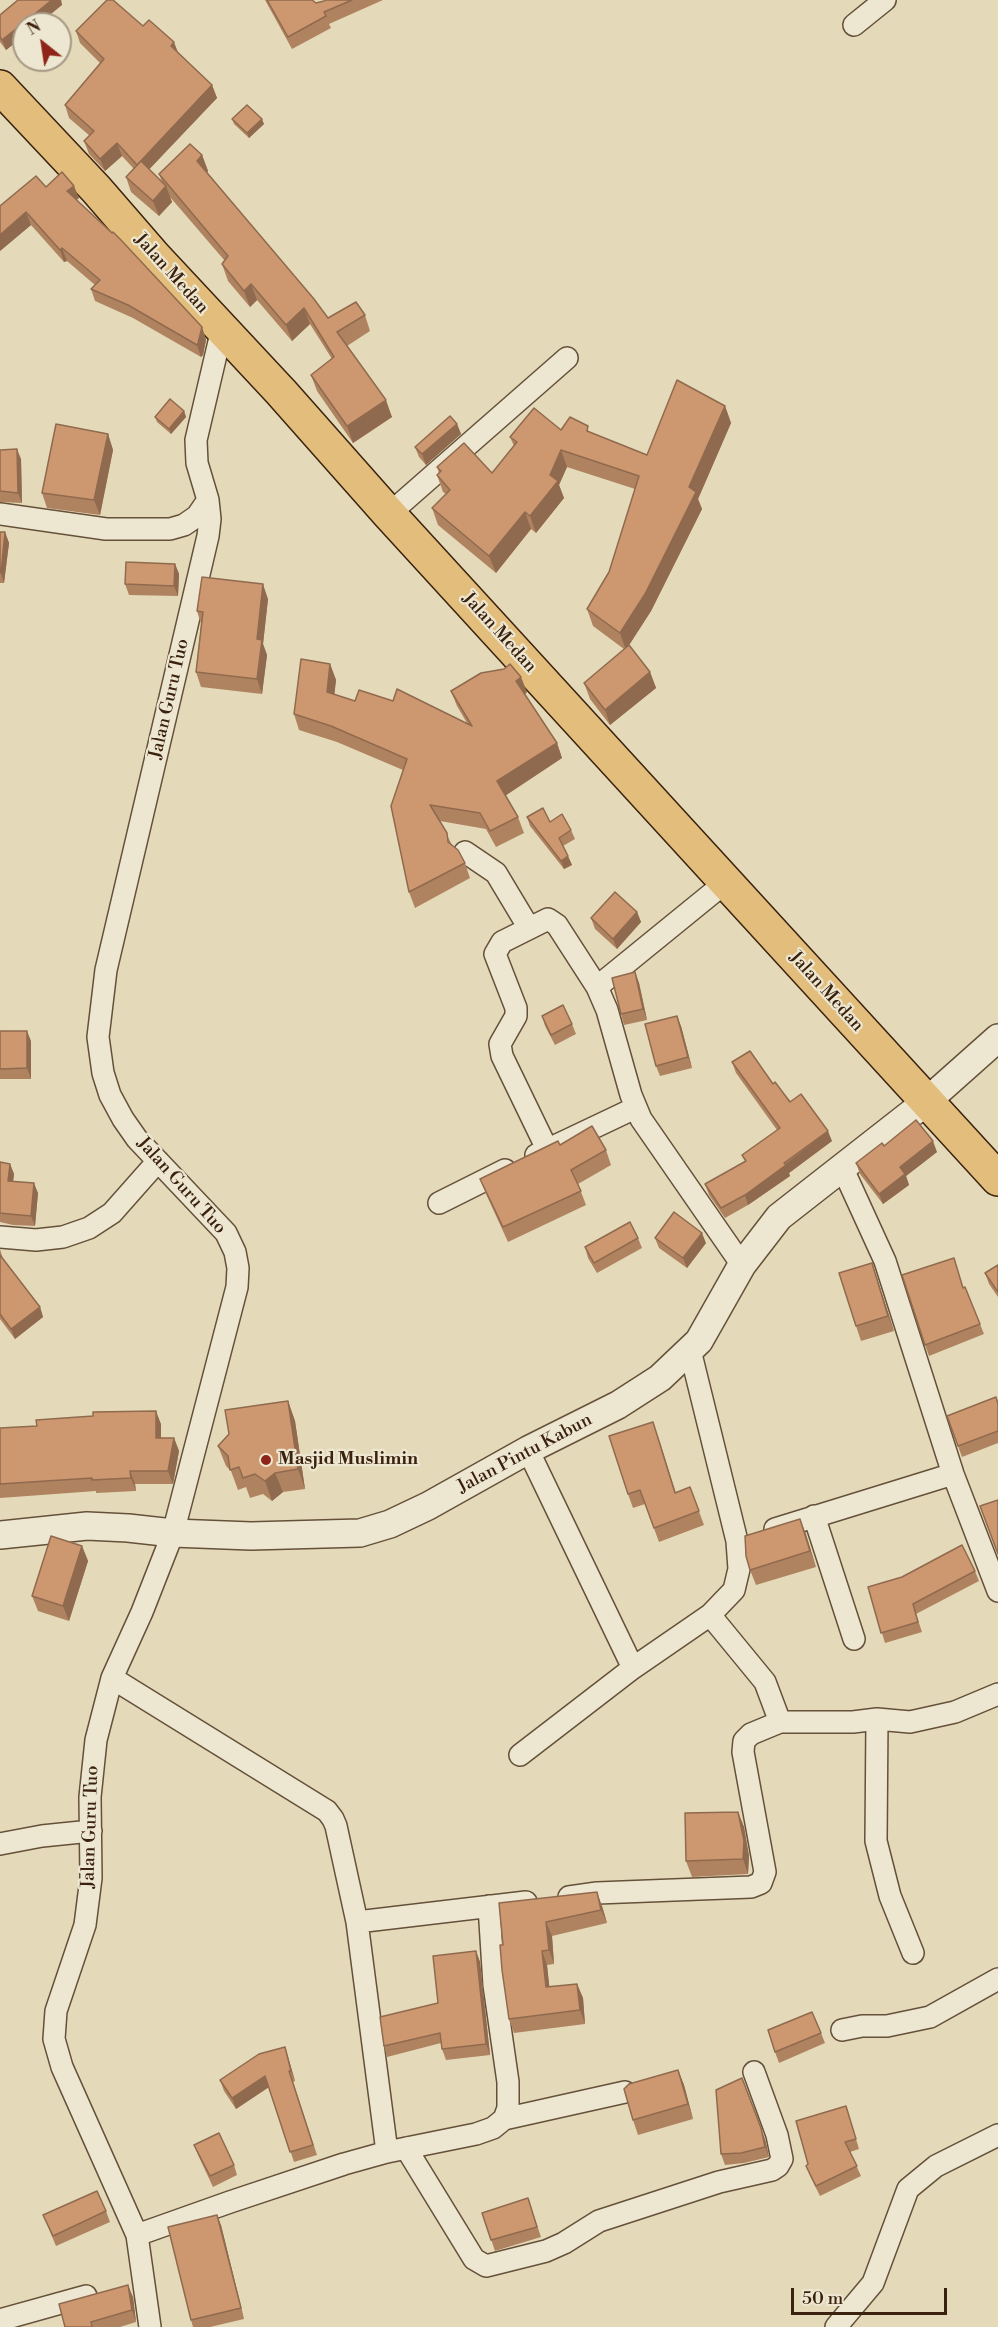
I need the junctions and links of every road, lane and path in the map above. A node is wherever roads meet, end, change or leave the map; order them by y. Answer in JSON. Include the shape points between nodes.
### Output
{"nodes":[{"id":1,"x":885,"y":0,"type":"edge"},
{"id":2,"x":854,"y":25,"type":"dead end"},
{"id":3,"x":0,"y":87,"type":"edge"},
{"id":4,"x":222,"y":329,"type":"junction"},
{"id":5,"x":567,"y":358,"type":"dead end"},
{"id":6,"x":208,"y":500,"type":"junction"},
{"id":7,"x":0,"y":514,"type":"edge"},
{"id":8,"x":389,"y":514,"type":"junction"},
{"id":9,"x":465,"y":852,"type":"dead end"},
{"id":10,"x":726,"y":882,"type":"junction"},
{"id":11,"x":529,"y":928,"type":"junction"},
{"id":12,"x":597,"y":987,"type":"junction"},
{"id":13,"x":998,"y":1038,"type":"edge"},
{"id":14,"x":926,"y":1102,"type":"junction"},
{"id":15,"x":635,"y":1108,"type":"junction"},
{"id":16,"x":547,"y":1149,"type":"junction"},
{"id":17,"x":158,"y":1161,"type":"junction"},
{"id":18,"x":842,"y":1167,"type":"junction"},
{"id":19,"x":998,"y":1179,"type":"edge"},
{"id":20,"x":439,"y":1203,"type":"dead end"},
{"id":21,"x":0,"y":1237,"type":"edge"},
{"id":22,"x":742,"y":1265,"type":"junction"},
{"id":23,"x":690,"y":1350,"type":"junction"},
{"id":24,"x":528,"y":1450,"type":"junction"},
{"id":25,"x":953,"y":1474,"type":"junction"},
{"id":26,"x":814,"y":1516,"type":"junction"},
{"id":27,"x":173,"y":1533,"type":"junction"},
{"id":28,"x":0,"y":1535,"type":"edge"},
{"id":29,"x":737,"y":1541,"type":"junction"},
{"id":30,"x":998,"y":1591,"type":"edge"},
{"id":31,"x":710,"y":1615,"type":"junction"},
{"id":32,"x":854,"y":1639,"type":"dead end"},
{"id":33,"x":633,"y":1668,"type":"junction"},
{"id":34,"x":112,"y":1678,"type":"junction"},
{"id":35,"x":998,"y":1694,"type":"edge"},
{"id":36,"x":877,"y":1719,"type":"junction"},
{"id":37,"x":780,"y":1722,"type":"junction"},
{"id":38,"x":520,"y":1755,"type":"dead end"},
{"id":39,"x":91,"y":1831,"type":"junction"},
{"id":40,"x":0,"y":1844,"type":"edge"},
{"id":41,"x":489,"y":1906,"type":"junction"},
{"id":42,"x":357,"y":1922,"type":"junction"},
{"id":43,"x":913,"y":1953,"type":"dead end"},
{"id":44,"x":998,"y":1979,"type":"edge"},
{"id":45,"x":842,"y":2030,"type":"dead end"},
{"id":46,"x":754,"y":2072,"type":"dead end"},
{"id":47,"x":625,"y":2092,"type":"edge"},
{"id":48,"x":504,"y":2119,"type":"junction"},
{"id":49,"x":998,"y":2135,"type":"edge"},
{"id":50,"x":397,"y":2150,"type":"junction"},
{"id":51,"x":137,"y":2235,"type":"junction"},
{"id":52,"x":144,"y":2281,"type":"junction"},
{"id":53,"x":0,"y":2320,"type":"edge"},
{"id":54,"x":150,"y":2327,"type":"edge"},
{"id":55,"x":836,"y":2327,"type":"edge"}],
"edges":[{"from":1,"to":2,"type":"street"},
{"from":3,"to":4,"type":"main road","name":"Jalan Medan"},
{"from":4,"to":6,"type":"street","name":"Jalan Guru Tuo","via":[[196,440],[197,463]]},
{"from":4,"to":8,"type":"main road","name":"Jalan Medan"},
{"from":5,"to":8,"type":"street"},
{"from":6,"to":7,"type":"street","via":[[197,516],[170,529],[106,529]]},
{"from":6,"to":17,"type":"street","name":"Jalan Guru Tuo","via":[[208,536],[100,1003],[98,1037],[110,1095],[137,1140]]},
{"from":8,"to":10,"type":"main road","name":"Jalan Medan"},
{"from":9,"to":11,"type":"street","via":[[496,873]]},
{"from":10,"to":12,"type":"street"},
{"from":10,"to":14,"type":"main road","name":"Jalan Medan"},
{"from":11,"to":12,"type":"street","via":[[545,920],[553,921]]},
{"from":11,"to":16,"type":"street","via":[[502,942],[495,954],[516,1008],[516,1016],[500,1044],[502,1056]]},
{"from":12,"to":15,"type":"street"},
{"from":13,"to":14,"type":"street","name":"Jalan Pintu Kabun"},
{"from":14,"to":18,"type":"street","name":"Jalan Pintu Kabun"},
{"from":14,"to":19,"type":"main road","name":"Jalan Medan"},
{"from":15,"to":16,"type":"street"},
{"from":15,"to":22,"type":"street"},
{"from":16,"to":20,"type":"street"},
{"from":17,"to":21,"type":"street","via":[[112,1214],[89,1228],[63,1237],[36,1240]]},
{"from":17,"to":27,"type":"street","name":"Jalan Guru Tuo","via":[[226,1233],[238,1268],[237,1287]]},
{"from":18,"to":22,"type":"street","name":"Jalan Pintu Kabun","via":[[779,1217]]},
{"from":18,"to":25,"type":"street","via":[[885,1261]]},
{"from":22,"to":23,"type":"street","name":"Jalan Pintu Kabun"},
{"from":23,"to":24,"type":"street","name":"Jalan Pintu Kabun","via":[[660,1378],[618,1406]]},
{"from":23,"to":29,"type":"street"},
{"from":24,"to":27,"type":"street","name":"Jalan Pintu Kabun","via":[[428,1506],[360,1533],[251,1536]]},
{"from":24,"to":33,"type":"street"},
{"from":25,"to":26,"type":"street"},
{"from":25,"to":30,"type":"street"},
{"from":26,"to":29,"type":"street"},
{"from":26,"to":32,"type":"street"},
{"from":27,"to":28,"type":"street","name":"Jalan Pintu Kabun","via":[[87,1526]]},
{"from":27,"to":34,"type":"street","name":"Jalan Guru Tuo"},
{"from":29,"to":31,"type":"street","via":[[739,1569],[734,1590]]},
{"from":31,"to":33,"type":"street"},
{"from":31,"to":37,"type":"street","via":[[765,1682]]},
{"from":33,"to":38,"type":"street"},
{"from":34,"to":39,"type":"street","name":"Jalan Guru Tuo","via":[[96,1740]]},
{"from":34,"to":42,"type":"street","via":[[327,1811],[336,1826]]},
{"from":35,"to":36,"type":"street","via":[[955,1712],[910,1722]]},
{"from":36,"to":37,"type":"street"},
{"from":36,"to":43,"type":"street","via":[[876,1841],[890,1896]]},
{"from":37,"to":41,"type":"street","via":[[744,1741],[765,1872],[761,1883],[751,1887],[597,1893]]},
{"from":39,"to":40,"type":"street"},
{"from":39,"to":51,"type":"street","name":"Jalan Guru Tuo","via":[[85,1925],[56,2011],[54,2039],[62,2067]]},
{"from":41,"to":42,"type":"street"},
{"from":41,"to":48,"type":"street","via":[[494,1985],[508,2082]]},
{"from":42,"to":50,"type":"street"},
{"from":44,"to":45,"type":"street","via":[[930,2017]]},
{"from":46,"to":50,"type":"street","via":[[777,2135],[782,2159],[778,2166],[599,2221],[546,2251],[486,2266],[474,2259]]},
{"from":47,"to":48,"type":"street"},
{"from":48,"to":50,"type":"street","via":[[476,2134]]},
{"from":49,"to":55,"type":"street","via":[[936,2166],[908,2189],[873,2283]]},
{"from":50,"to":51,"type":"street","via":[[299,2178]]},
{"from":51,"to":52,"type":"street","name":"Jalan Guru Tuo"},
{"from":52,"to":53,"type":"street"},
{"from":52,"to":54,"type":"street","name":"Jalan Guru Tuo"}]}
